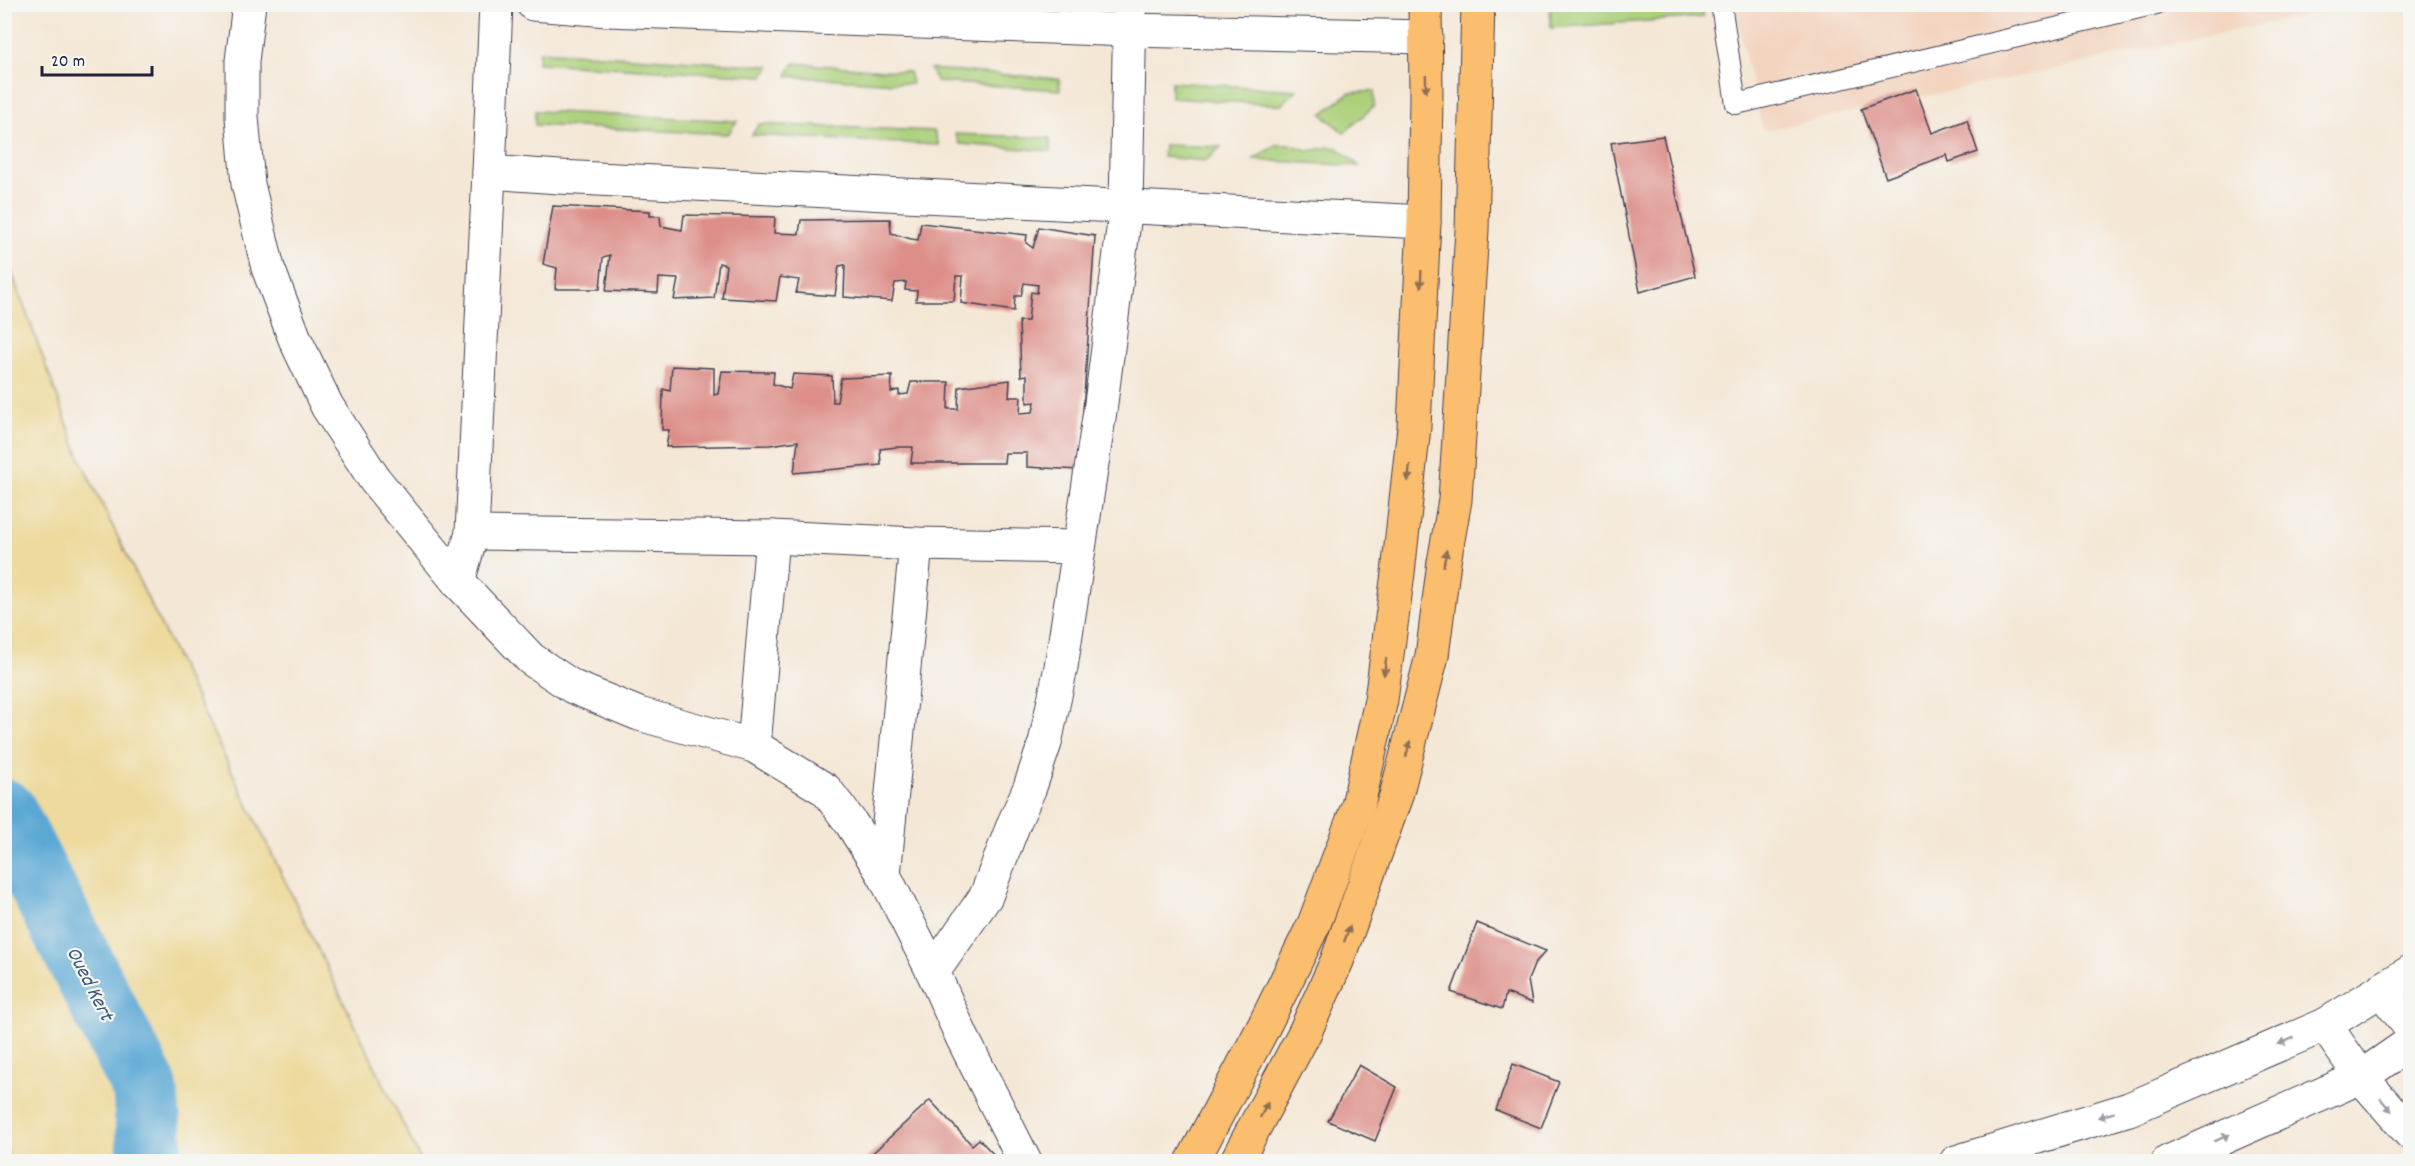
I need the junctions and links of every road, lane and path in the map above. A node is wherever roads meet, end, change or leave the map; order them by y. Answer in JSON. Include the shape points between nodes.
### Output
{"nodes":[{"id":1,"x":249,"y":4,"type":"edge"},
{"id":2,"x":495,"y":4,"type":"edge"},
{"id":3,"x":533,"y":4,"type":"edge"},
{"id":4,"x":1425,"y":4,"type":"edge"},
{"id":5,"x":1478,"y":4,"type":"edge"},
{"id":6,"x":1721,"y":4,"type":"edge"},
{"id":7,"x":2156,"y":4,"type":"edge"},
{"id":8,"x":1130,"y":17,"type":"edge"},
{"id":9,"x":1426,"y":37,"type":"junction"},
{"id":10,"x":489,"y":172,"type":"junction"},
{"id":11,"x":1126,"y":206,"type":"junction"},
{"id":12,"x":1424,"y":222,"type":"junction"},
{"id":13,"x":472,"y":533,"type":"junction"},
{"id":14,"x":772,"y":537,"type":"junction"},
{"id":15,"x":916,"y":544,"type":"junction"},
{"id":16,"x":1079,"y":546,"type":"junction"},
{"id":17,"x":458,"y":582,"type":"junction"},
{"id":18,"x":754,"y":746,"type":"junction"},
{"id":19,"x":884,"y":875,"type":"junction"},
{"id":20,"x":933,"y":972,"type":"junction"},
{"id":21,"x":2410,"y":972,"type":"edge"},
{"id":22,"x":2381,"y":990,"type":"junction"},
{"id":23,"x":2325,"y":1025,"type":"junction"},
{"id":24,"x":2410,"y":1027,"type":"edge"},
{"id":25,"x":2410,"y":1043,"type":"edge"},
{"id":26,"x":2361,"y":1077,"type":"junction"},
{"id":27,"x":2410,"y":1133,"type":"edge"},
{"id":28,"x":1025,"y":1161,"type":"edge"},
{"id":29,"x":1192,"y":1161,"type":"edge"},
{"id":30,"x":1236,"y":1161,"type":"edge"},
{"id":31,"x":1956,"y":1161,"type":"edge"},
{"id":32,"x":2168,"y":1161,"type":"edge"}],
"edges":[{"from":1,"to":17,"type":"street","via":[[242,61],[242,117],[248,184],[268,268],[295,339],[327,406],[375,480]]},
{"from":2,"to":10,"type":"street"},
{"from":3,"to":8,"type":"street","via":[[608,10]]},
{"from":4,"to":9,"type":"main road"},
{"from":30,"to":5,"type":"main road","one_way":true,"via":[[1338,961],[1396,796],[1432,656],[1455,500],[1472,230]]},
{"from":6,"to":7,"type":"lane","via":[[1736,104]]},
{"from":8,"to":9,"type":"street"},
{"from":8,"to":11,"type":"street"},
{"from":9,"to":12,"type":"main road","one_way":true},
{"from":10,"to":11,"type":"street"},
{"from":10,"to":13,"type":"street"},
{"from":11,"to":12,"type":"street"},
{"from":11,"to":16,"type":"street"},
{"from":12,"to":29,"type":"main road","one_way":true,"via":[[1414,427],[1400,562],[1381,700],[1358,806],[1314,924]]},
{"from":13,"to":14,"type":"street"},
{"from":13,"to":17,"type":"street"},
{"from":14,"to":15,"type":"street"},
{"from":14,"to":18,"type":"street"},
{"from":15,"to":16,"type":"street"},
{"from":15,"to":19,"type":"street"},
{"from":16,"to":20,"type":"street","via":[[1061,668],[1045,743],[986,896]]},
{"from":17,"to":18,"type":"street","via":[[531,659],[573,687],[639,714]]},
{"from":18,"to":19,"type":"street","via":[[826,790]]},
{"from":19,"to":20,"type":"street"},
{"from":20,"to":28,"type":"street"},
{"from":21,"to":22,"type":"street"},
{"from":22,"to":23,"type":"street"},
{"from":22,"to":24,"type":"street"},
{"from":23,"to":26,"type":"street"},
{"from":23,"to":31,"type":"street","one_way":true,"via":[[2129,1109]]},
{"from":25,"to":26,"type":"street"},
{"from":26,"to":27,"type":"street","one_way":true},
{"from":32,"to":26,"type":"street","one_way":true}]}
